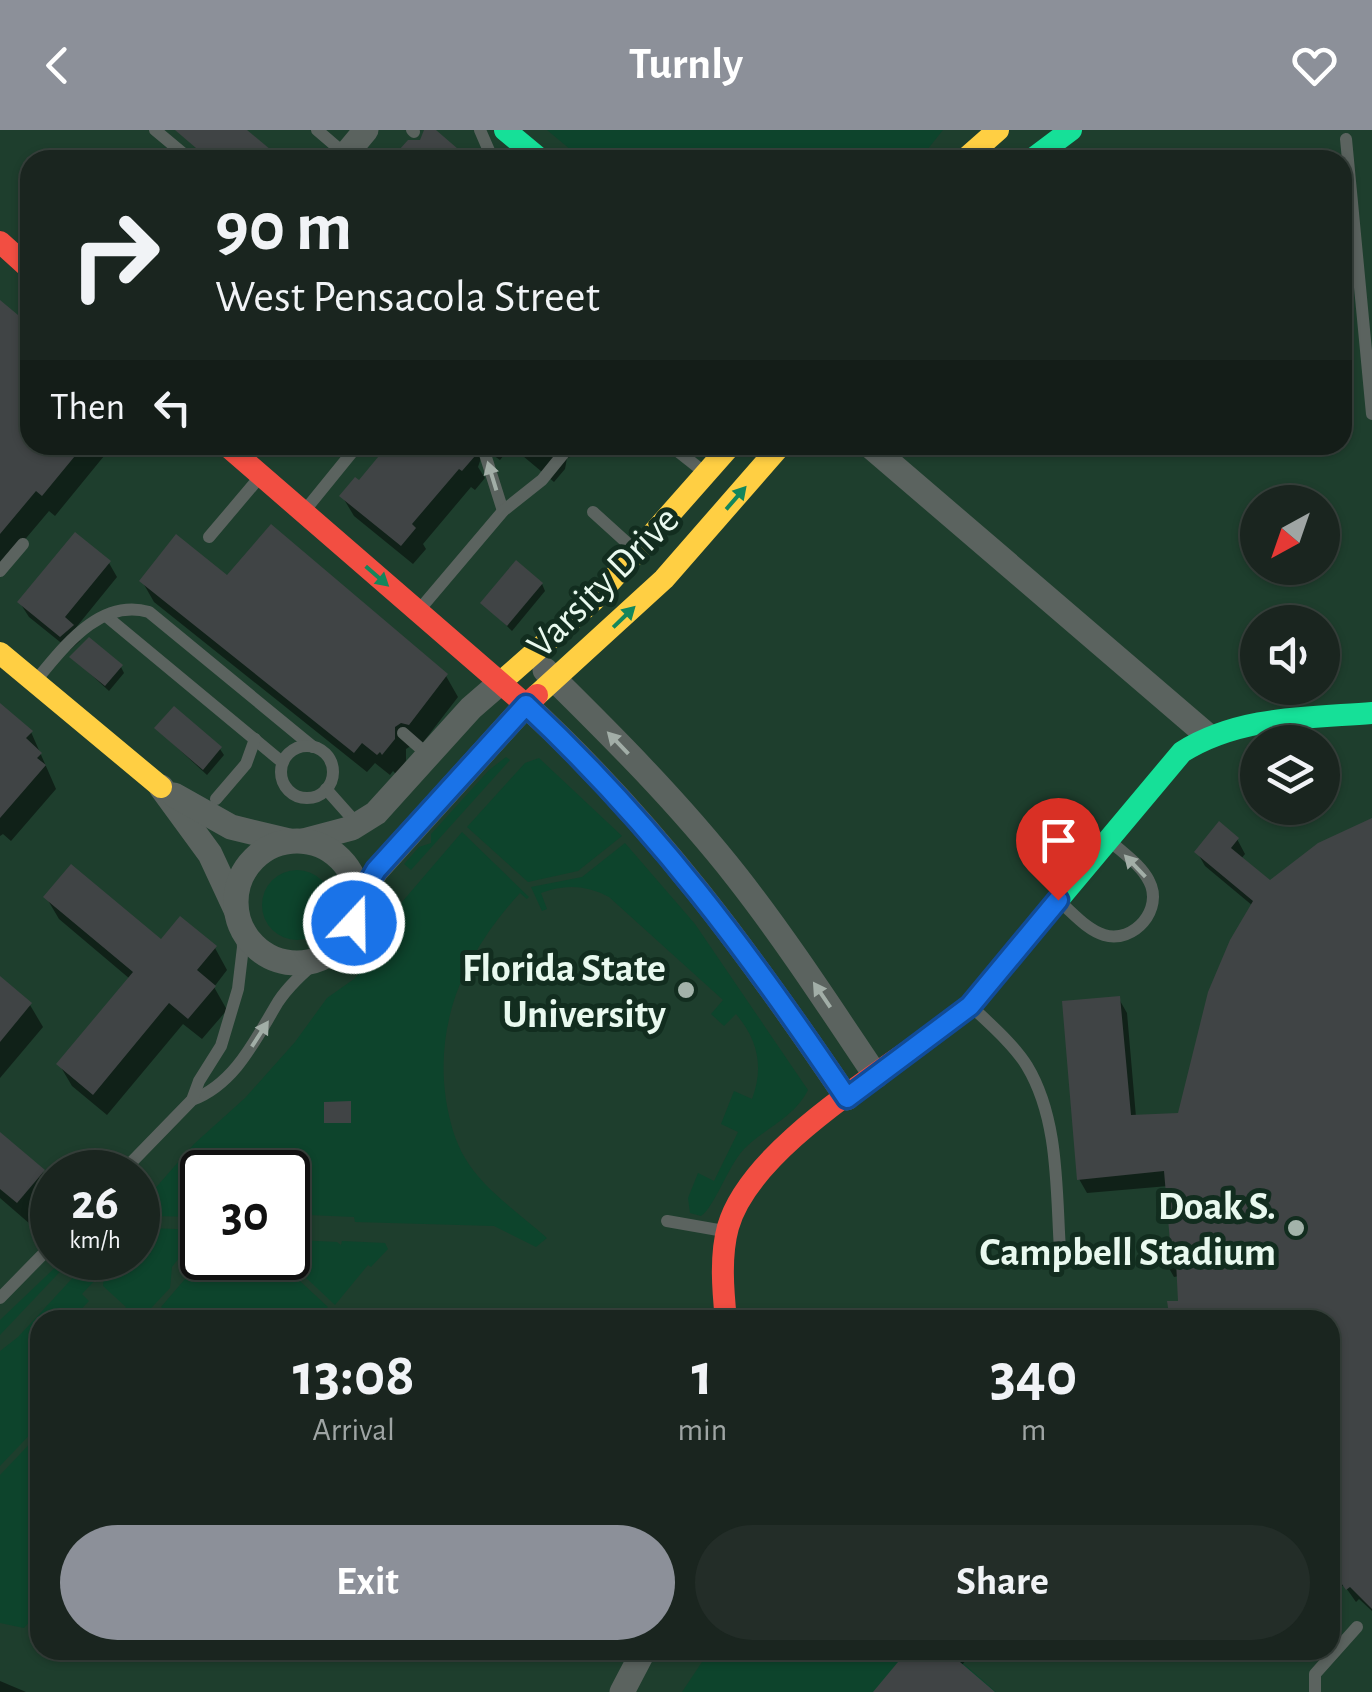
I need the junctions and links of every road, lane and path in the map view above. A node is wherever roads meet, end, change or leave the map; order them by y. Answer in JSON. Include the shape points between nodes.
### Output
{"nodes":[{"id":1,"x":155,"y":130,"type":"edge"},
{"id":2,"x":317,"y":130,"type":"edge"},
{"id":3,"x":366,"y":130,"type":"edge"},
{"id":4,"x":505,"y":130,"type":"edge"},
{"id":5,"x":998,"y":130,"type":"edge"},
{"id":6,"x":1071,"y":130,"type":"edge"},
{"id":7,"x":1346,"y":140,"type":"dead end"},
{"id":8,"x":179,"y":150,"type":"edge"},
{"id":9,"x":336,"y":150,"type":"edge"},
{"id":10,"x":349,"y":150,"type":"edge"},
{"id":11,"x":528,"y":150,"type":"edge"},
{"id":12,"x":975,"y":150,"type":"edge"},
{"id":13,"x":1044,"y":150,"type":"edge"},
{"id":14,"x":1347,"y":150,"type":"edge"},
{"id":15,"x":1352,"y":203,"type":"edge"},
{"id":16,"x":0,"y":242,"type":"edge"},
{"id":17,"x":20,"y":260,"type":"edge"},
{"id":18,"x":1372,"y":414,"type":"edge"},
{"id":19,"x":237,"y":455,"type":"edge"},
{"id":20,"x":350,"y":455,"type":"edge"},
{"id":21,"x":485,"y":455,"type":"edge"},
{"id":22,"x":562,"y":455,"type":"edge"},
{"id":23,"x":682,"y":455,"type":"edge"},
{"id":24,"x":722,"y":455,"type":"edge"},
{"id":25,"x":772,"y":455,"type":"edge"},
{"id":26,"x":881,"y":455,"type":"edge"},
{"id":27,"x":706,"y":474,"type":"junction"},
{"id":28,"x":260,"y":476,"type":"junction"},
{"id":29,"x":502,"y":511,"type":"junction"},
{"id":30,"x":303,"y":512,"type":"junction"},
{"id":31,"x":593,"y":512,"type":"dead end"},
{"id":32,"x":209,"y":538,"type":"dead end"},
{"id":33,"x":23,"y":544,"type":"dead end"},
{"id":34,"x":640,"y":554,"type":"junction"},
{"id":35,"x":0,"y":571,"type":"edge"},
{"id":36,"x":419,"y":611,"type":"junction"},
{"id":37,"x":106,"y":616,"type":"junction"},
{"id":38,"x":0,"y":653,"type":"edge"},
{"id":39,"x":532,"y":658,"type":"junction"},
{"id":40,"x":556,"y":680,"type":"junction"},
{"id":41,"x":34,"y":682,"type":"junction"},
{"id":42,"x":500,"y":682,"type":"junction"},
{"id":43,"x":526,"y":705,"type":"junction"},
{"id":44,"x":1372,"y":713,"type":"edge"},
{"id":45,"x":403,"y":733,"type":"dead end"},
{"id":46,"x":1207,"y":735,"type":"junction"},
{"id":47,"x":255,"y":739,"type":"junction"},
{"id":48,"x":313,"y":747,"type":"junction"},
{"id":49,"x":428,"y":755,"type":"junction"},
{"id":50,"x":282,"y":762,"type":"junction"},
{"id":51,"x":161,"y":787,"type":"junction"},
{"id":52,"x":326,"y":789,"type":"junction"},
{"id":53,"x":216,"y":798,"type":"dead end"},
{"id":54,"x":358,"y":825,"type":"junction"},
{"id":55,"x":1109,"y":840,"type":"junction"},
{"id":56,"x":295,"y":841,"type":"junction"},
{"id":57,"x":1058,"y":900,"type":"junction"},
{"id":58,"x":358,"y":905,"type":"junction"},
{"id":59,"x":239,"y":920,"type":"junction"},
{"id":60,"x":322,"y":957,"type":"junction"},
{"id":61,"x":970,"y":1006,"type":"junction"},
{"id":62,"x":876,"y":1076,"type":"junction"},
{"id":63,"x":847,"y":1098,"type":"junction"},
{"id":64,"x":192,"y":1100,"type":"junction"},
{"id":65,"x":143,"y":1150,"type":"edge"},
{"id":66,"x":668,"y":1221,"type":"dead end"},
{"id":67,"x":726,"y":1232,"type":"junction"},
{"id":68,"x":1060,"y":1250,"type":"dead end"},
{"id":69,"x":30,"y":1268,"type":"edge"},
{"id":70,"x":0,"y":1298,"type":"edge"},
{"id":71,"x":725,"y":1310,"type":"edge"},
{"id":72,"x":1358,"y":1627,"type":"dead end"},
{"id":73,"x":1340,"y":1647,"type":"edge"},
{"id":74,"x":639,"y":1660,"type":"edge"},
{"id":75,"x":1328,"y":1660,"type":"edge"},
{"id":76,"x":622,"y":1692,"type":"edge"},
{"id":77,"x":1316,"y":1692,"type":"edge"}],
"edges":[{"from":1,"to":8,"type":"lane"},
{"from":2,"to":9,"type":"lane"},
{"from":3,"to":10,"type":"street"},
{"from":4,"to":11,"type":"main road"},
{"from":5,"to":12,"type":"main road"},
{"from":6,"to":13,"type":"main road"},
{"from":7,"to":14,"type":"lane"},
{"from":15,"to":18,"type":"lane"},
{"from":16,"to":17,"type":"main road"},
{"from":19,"to":28,"type":"main road"},
{"from":20,"to":30,"type":"lane"},
{"from":29,"to":21,"type":"lane","one_way":true},
{"from":22,"to":29,"type":"lane"},
{"from":23,"to":27,"type":"lane"},
{"from":24,"to":27,"type":"main road","name":"Varsity Drive"},
{"from":40,"to":25,"type":"main road","name":"Varsity Drive","one_way":true,"via":[[664,578]]},
{"from":26,"to":46,"type":"street"},
{"from":27,"to":34,"type":"main road","name":"Varsity Drive"},
{"from":28,"to":30,"type":"main road"},
{"from":28,"to":32,"type":"lane"},
{"from":29,"to":36,"type":"lane"},
{"from":30,"to":36,"type":"main road","one_way":true},
{"from":31,"to":34,"type":"lane"},
{"from":33,"to":35,"type":"lane"},
{"from":34,"to":39,"type":"main road","name":"Varsity Drive"},
{"from":36,"to":42,"type":"main road"},
{"from":37,"to":41,"type":"lane","via":[[77,632]]},
{"from":37,"to":47,"type":"lane"},
{"from":37,"to":48,"type":"lane","via":[[132,607],[149,612]]},
{"from":38,"to":41,"type":"main road"},
{"from":39,"to":40,"type":"street"},
{"from":39,"to":42,"type":"main road","name":"Varsity Drive"},
{"from":40,"to":43,"type":"main road","name":"Varsity Drive"},
{"from":62,"to":40,"type":"street","one_way":true,"via":[[728,866]]},
{"from":41,"to":51,"type":"main road"},
{"from":42,"to":43,"type":"main road"},
{"from":42,"to":49,"type":"street","name":"Varsity Drive"},
{"from":43,"to":58,"type":"street","name":"Varsity Drive","via":[[376,870]]},
{"from":43,"to":63,"type":"street","via":[[693,882]]},
{"from":44,"to":46,"type":"main road"},
{"from":45,"to":49,"type":"lane"},
{"from":46,"to":55,"type":"main road","via":[[1182,752]]},
{"from":47,"to":50,"type":"lane"},
{"from":47,"to":53,"type":"lane","via":[[246,764]]},
{"from":48,"to":50,"type":"lane","via":[[292,750]]},
{"from":48,"to":52,"type":"lane","via":[[332,766]]},
{"from":49,"to":54,"type":"street","name":"Varsity Drive"},
{"from":50,"to":52,"type":"lane","via":[[282,781],[294,795],[311,798]]},
{"from":51,"to":56,"type":"street","via":[[232,827]]},
{"from":51,"to":59,"type":"street","via":[[210,854]]},
{"from":52,"to":54,"type":"lane"},
{"from":54,"to":56,"type":"street","name":"Varsity Drive"},
{"from":55,"to":57,"type":"main road"},
{"from":57,"to":55,"type":"lane","one_way":true,"via":[[1105,936],[1131,933],[1143,923],[1151,883]]},
{"from":56,"to":58,"type":"street","via":[[338,857],[352,875]]},
{"from":56,"to":59,"type":"street","via":[[267,848],[245,870],[237,890]]},
{"from":57,"to":61,"type":"main road"},
{"from":58,"to":60,"type":"street","via":[[345,940]]},
{"from":59,"to":60,"type":"street","via":[[254,944],[273,957]]},
{"from":59,"to":64,"type":"lane","via":[[234,1011]]},
{"from":64,"to":60,"type":"lane","one_way":true,"via":[[226,1079],[283,996]]},
{"from":61,"to":62,"type":"main road"},
{"from":61,"to":68,"type":"lane","via":[[1025,1063],[1044,1099]]},
{"from":62,"to":63,"type":"main road"},
{"from":63,"to":67,"type":"main road","via":[[766,1163],[734,1208]]},
{"from":64,"to":65,"type":"lane"},
{"from":66,"to":67,"type":"lane"},
{"from":67,"to":71,"type":"main road"},
{"from":69,"to":70,"type":"lane"},
{"from":72,"to":73,"type":"lane"},
{"from":74,"to":76,"type":"street"},
{"from":75,"to":77,"type":"lane","via":[[1315,1674]]}]}
